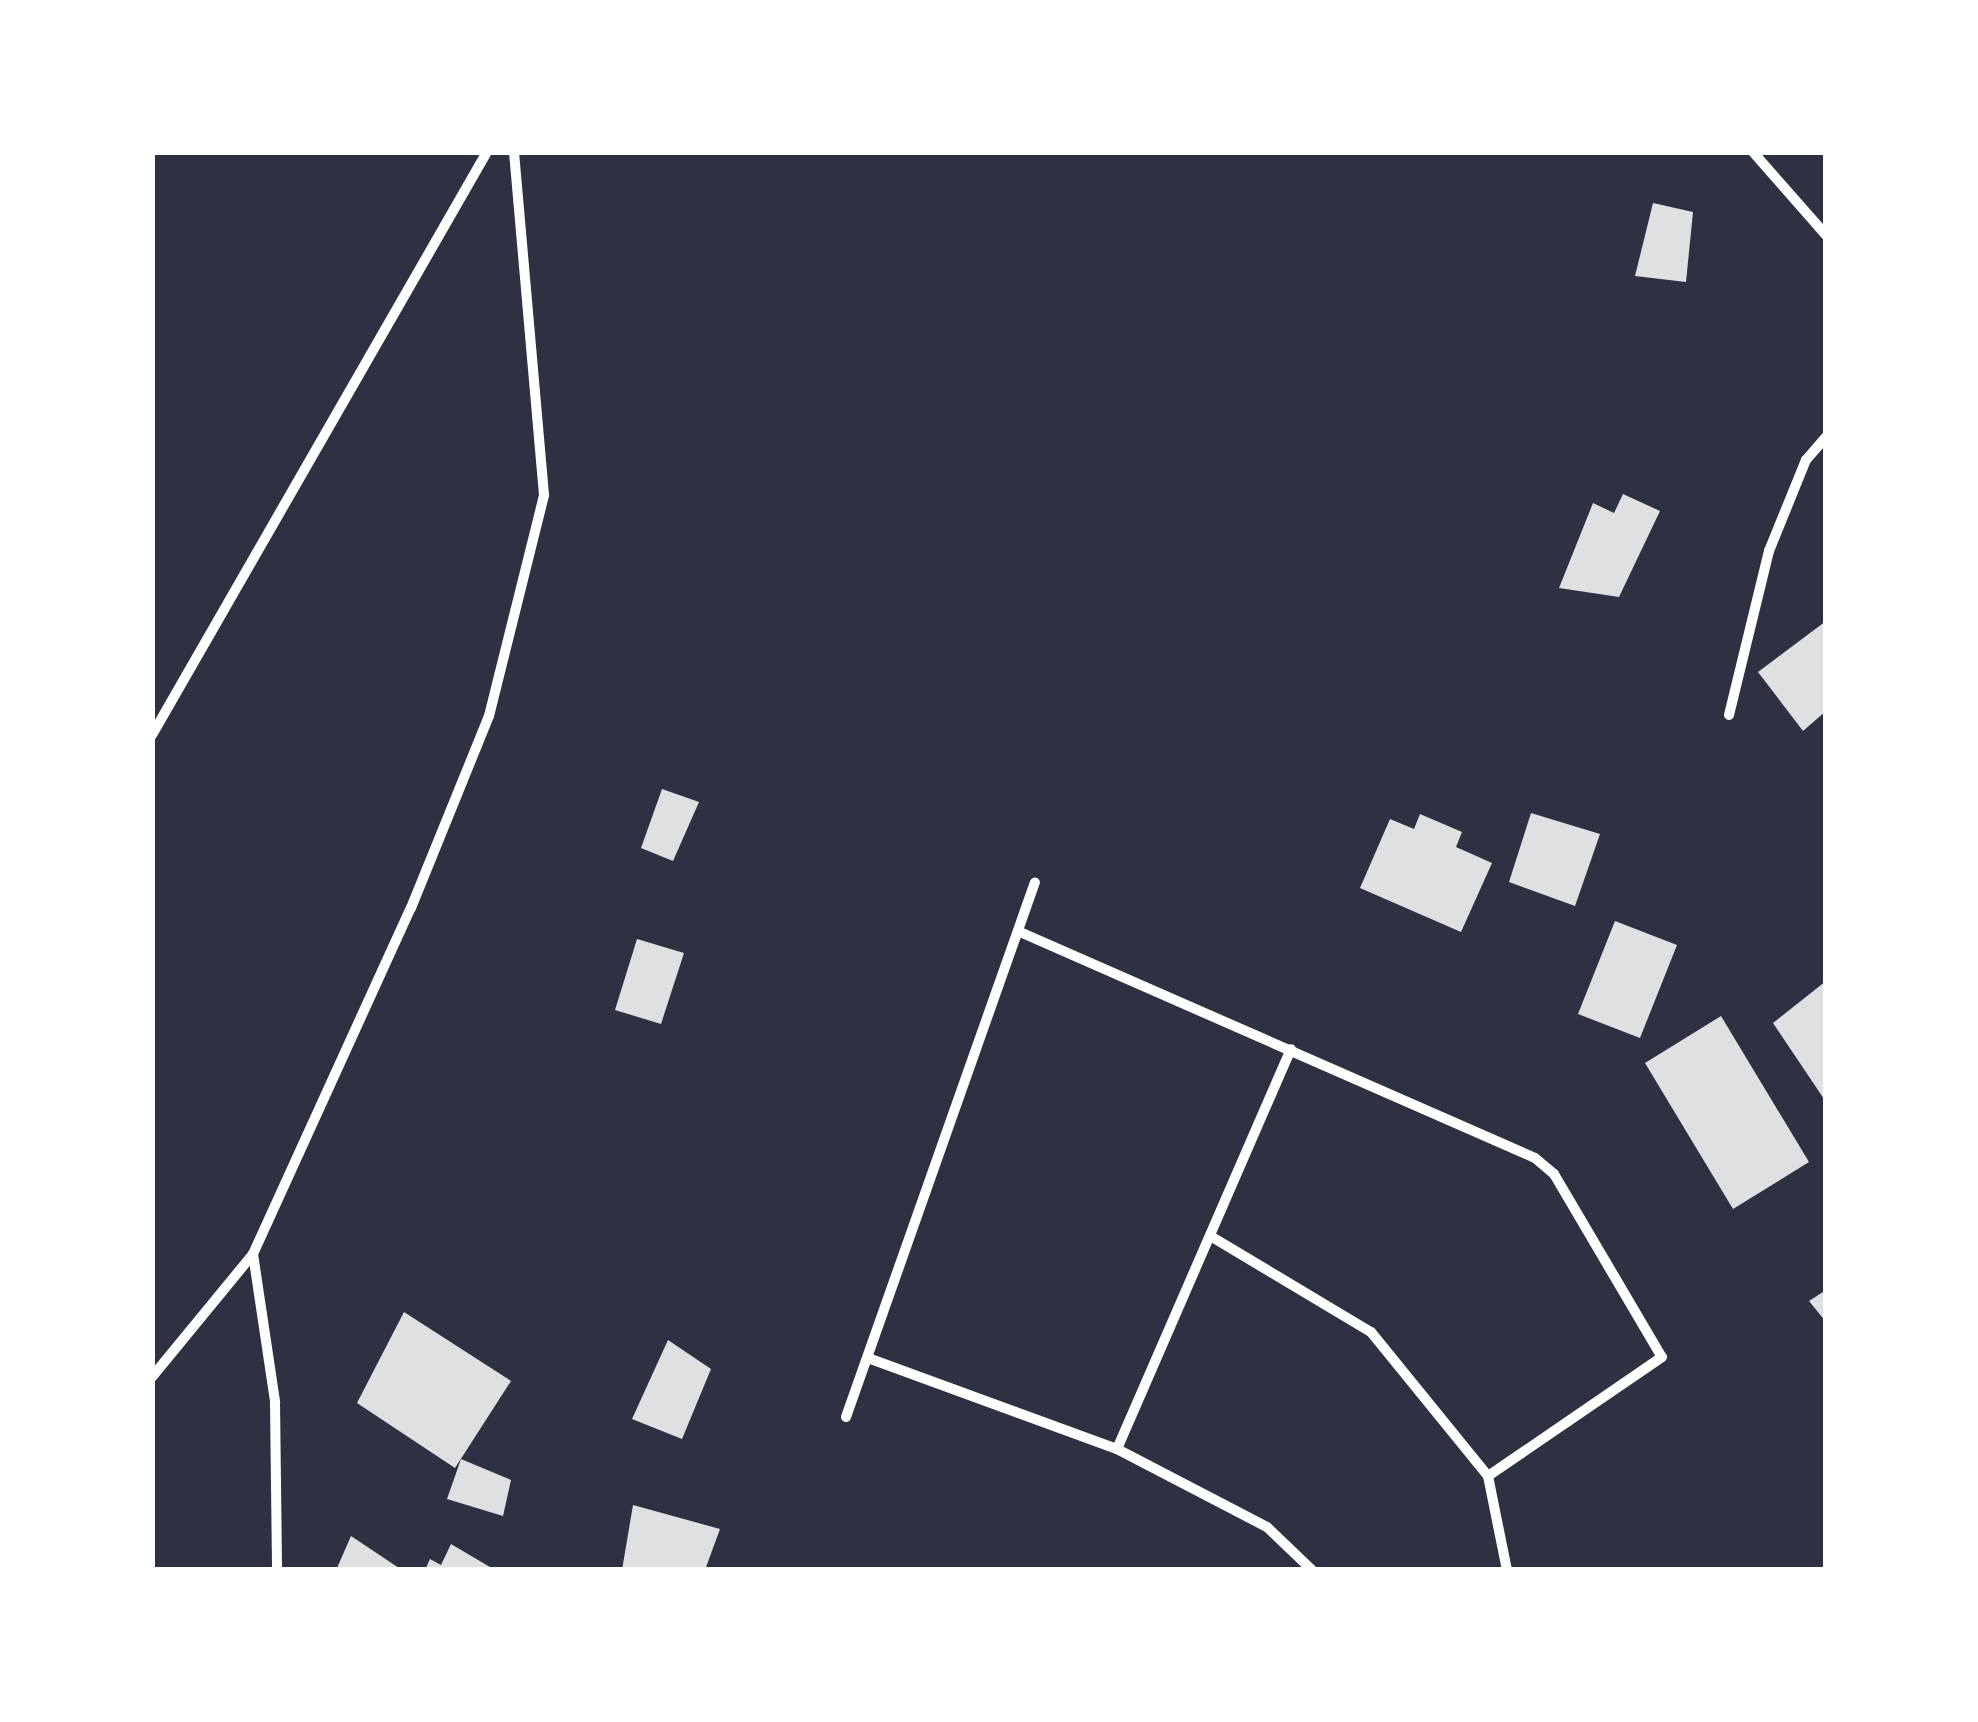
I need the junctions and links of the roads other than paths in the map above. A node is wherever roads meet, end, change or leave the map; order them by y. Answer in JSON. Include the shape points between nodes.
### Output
{"nodes":[{"id":1,"x":487,"y":152,"type":"edge"},
{"id":2,"x":514,"y":152,"type":"edge"},
{"id":3,"x":1753,"y":152,"type":"edge"},
{"id":4,"x":1826,"y":235,"type":"edge"},
{"id":5,"x":1826,"y":438,"type":"edge"},
{"id":6,"x":1730,"y":715,"type":"dead end"},
{"id":7,"x":152,"y":735,"type":"edge"},
{"id":8,"x":1036,"y":882,"type":"dead end"},
{"id":9,"x":1020,"y":932,"type":"junction"},
{"id":10,"x":1290,"y":1049,"type":"junction"},
{"id":11,"x":1212,"y":1237,"type":"junction"},
{"id":12,"x":253,"y":1254,"type":"junction"},
{"id":13,"x":868,"y":1358,"type":"junction"},
{"id":14,"x":152,"y":1377,"type":"edge"},
{"id":15,"x":846,"y":1417,"type":"dead end"},
{"id":16,"x":1116,"y":1449,"type":"junction"},
{"id":17,"x":1488,"y":1476,"type":"junction"},
{"id":18,"x":277,"y":1570,"type":"edge"},
{"id":19,"x":1312,"y":1570,"type":"edge"},
{"id":20,"x":1506,"y":1570,"type":"edge"}],
"edges":[{"from":1,"to":7,"type":"street"},
{"from":2,"to":12,"type":"street","via":[[544,494],[488,716],[411,908]]},
{"from":3,"to":4,"type":"street"},
{"from":5,"to":6,"type":"street","via":[[1806,460],[1780,520]]},
{"from":8,"to":9,"type":"street"},
{"from":9,"to":10,"type":"street"},
{"from":9,"to":13,"type":"street"},
{"from":10,"to":11,"type":"street"},
{"from":10,"to":17,"type":"street","via":[[1535,1158],[1554,1174],[1660,1345],[1655,1366]]},
{"from":11,"to":16,"type":"street"},
{"from":11,"to":17,"type":"street","via":[[1372,1332]]},
{"from":12,"to":14,"type":"street"},
{"from":12,"to":18,"type":"street","via":[[275,1402]]},
{"from":13,"to":15,"type":"street"},
{"from":13,"to":16,"type":"street"},
{"from":16,"to":19,"type":"street","via":[[1267,1527]]},
{"from":17,"to":20,"type":"street"}]}
